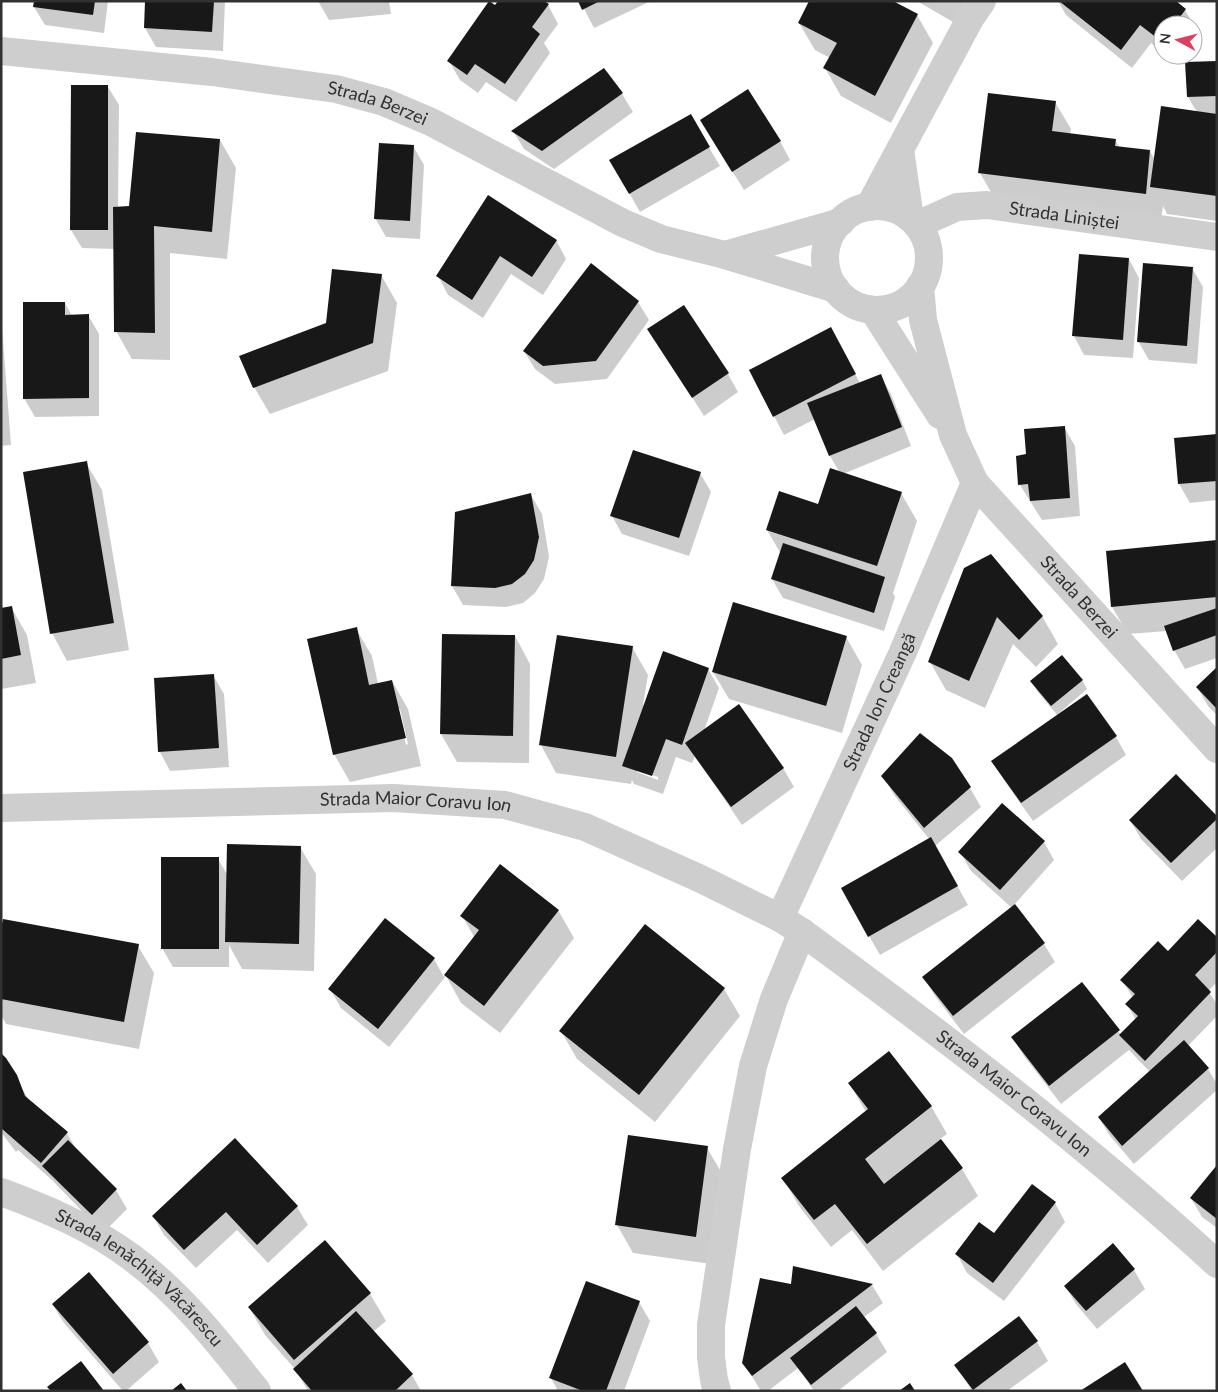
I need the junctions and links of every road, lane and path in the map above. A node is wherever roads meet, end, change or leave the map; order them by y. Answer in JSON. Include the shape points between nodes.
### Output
{"nodes":[{"id":1,"x":982,"y":1,"type":"edge"},
{"id":2,"x":1,"y":51,"type":"edge"},
{"id":3,"x":900,"y":150,"type":"junction"},
{"id":4,"x":870,"y":207,"type":"junction"},
{"id":5,"x":841,"y":222,"type":"junction"},
{"id":6,"x":913,"y":222,"type":"junction"},
{"id":7,"x":1217,"y":237,"type":"edge"},
{"id":8,"x":725,"y":255,"type":"junction"},
{"id":9,"x":920,"y":286,"type":"junction"},
{"id":10,"x":836,"y":289,"type":"junction"},
{"id":11,"x":873,"y":310,"type":"junction"},
{"id":12,"x":954,"y":435,"type":"junction"},
{"id":13,"x":975,"y":483,"type":"junction"},
{"id":14,"x":1217,"y":749,"type":"edge"},
{"id":15,"x":1,"y":808,"type":"edge"},
{"id":16,"x":791,"y":925,"type":"junction"},
{"id":17,"x":1,"y":1192,"type":"edge"},
{"id":18,"x":1217,"y":1264,"type":"edge"},
{"id":19,"x":257,"y":1391,"type":"edge"},
{"id":20,"x":717,"y":1391,"type":"edge"}],
"edges":[{"from":1,"to":3,"type":"street"},
{"from":2,"to":8,"type":"street","name":"Strada Berzei","via":[[212,72],[336,90],[384,102],[440,126],[623,224],[661,239]]},
{"from":3,"to":4,"type":"street"},
{"from":3,"to":6,"type":"street"},
{"from":4,"to":5,"type":"street","via":[[852,213]]},
{"from":4,"to":6,"type":"street","via":[[894,209]]},
{"from":5,"to":8,"type":"street","name":"Strada Berzei"},
{"from":5,"to":10,"type":"street","via":[[832,234],[826,252],[827,272]]},
{"from":6,"to":7,"type":"street","name":"Strada Liniștei","via":[[957,207],[987,205]]},
{"from":6,"to":9,"type":"street","via":[[924,236],[928,253],[928,270]]},
{"from":8,"to":10,"type":"street","name":"Strada Berzei"},
{"from":9,"to":11,"type":"street","via":[[898,306]]},
{"from":9,"to":12,"type":"street","name":"Strada Berzei","via":[[923,320]]},
{"from":10,"to":11,"type":"street","via":[[852,304]]},
{"from":11,"to":12,"type":"street","name":"Strada Berzei"},
{"from":12,"to":13,"type":"street","name":"Strada Berzei"},
{"from":13,"to":14,"type":"street","name":"Strada Berzei"},
{"from":13,"to":16,"type":"street","name":"Strada Ion Creangă"},
{"from":15,"to":16,"type":"street","name":"Strada Maior Coravu Ion","via":[[393,798],[505,805],[584,827],[701,879]]},
{"from":16,"to":18,"type":"street","name":"Strada Maior Coravu Ion","via":[[987,1070]]},
{"from":16,"to":20,"type":"street","via":[[774,999],[756,1056],[737,1150],[711,1326],[710,1357]]},
{"from":17,"to":19,"type":"street","name":"Strada Ienăchiță Văcărescu","via":[[60,1215],[131,1257],[187,1308]]}]}
